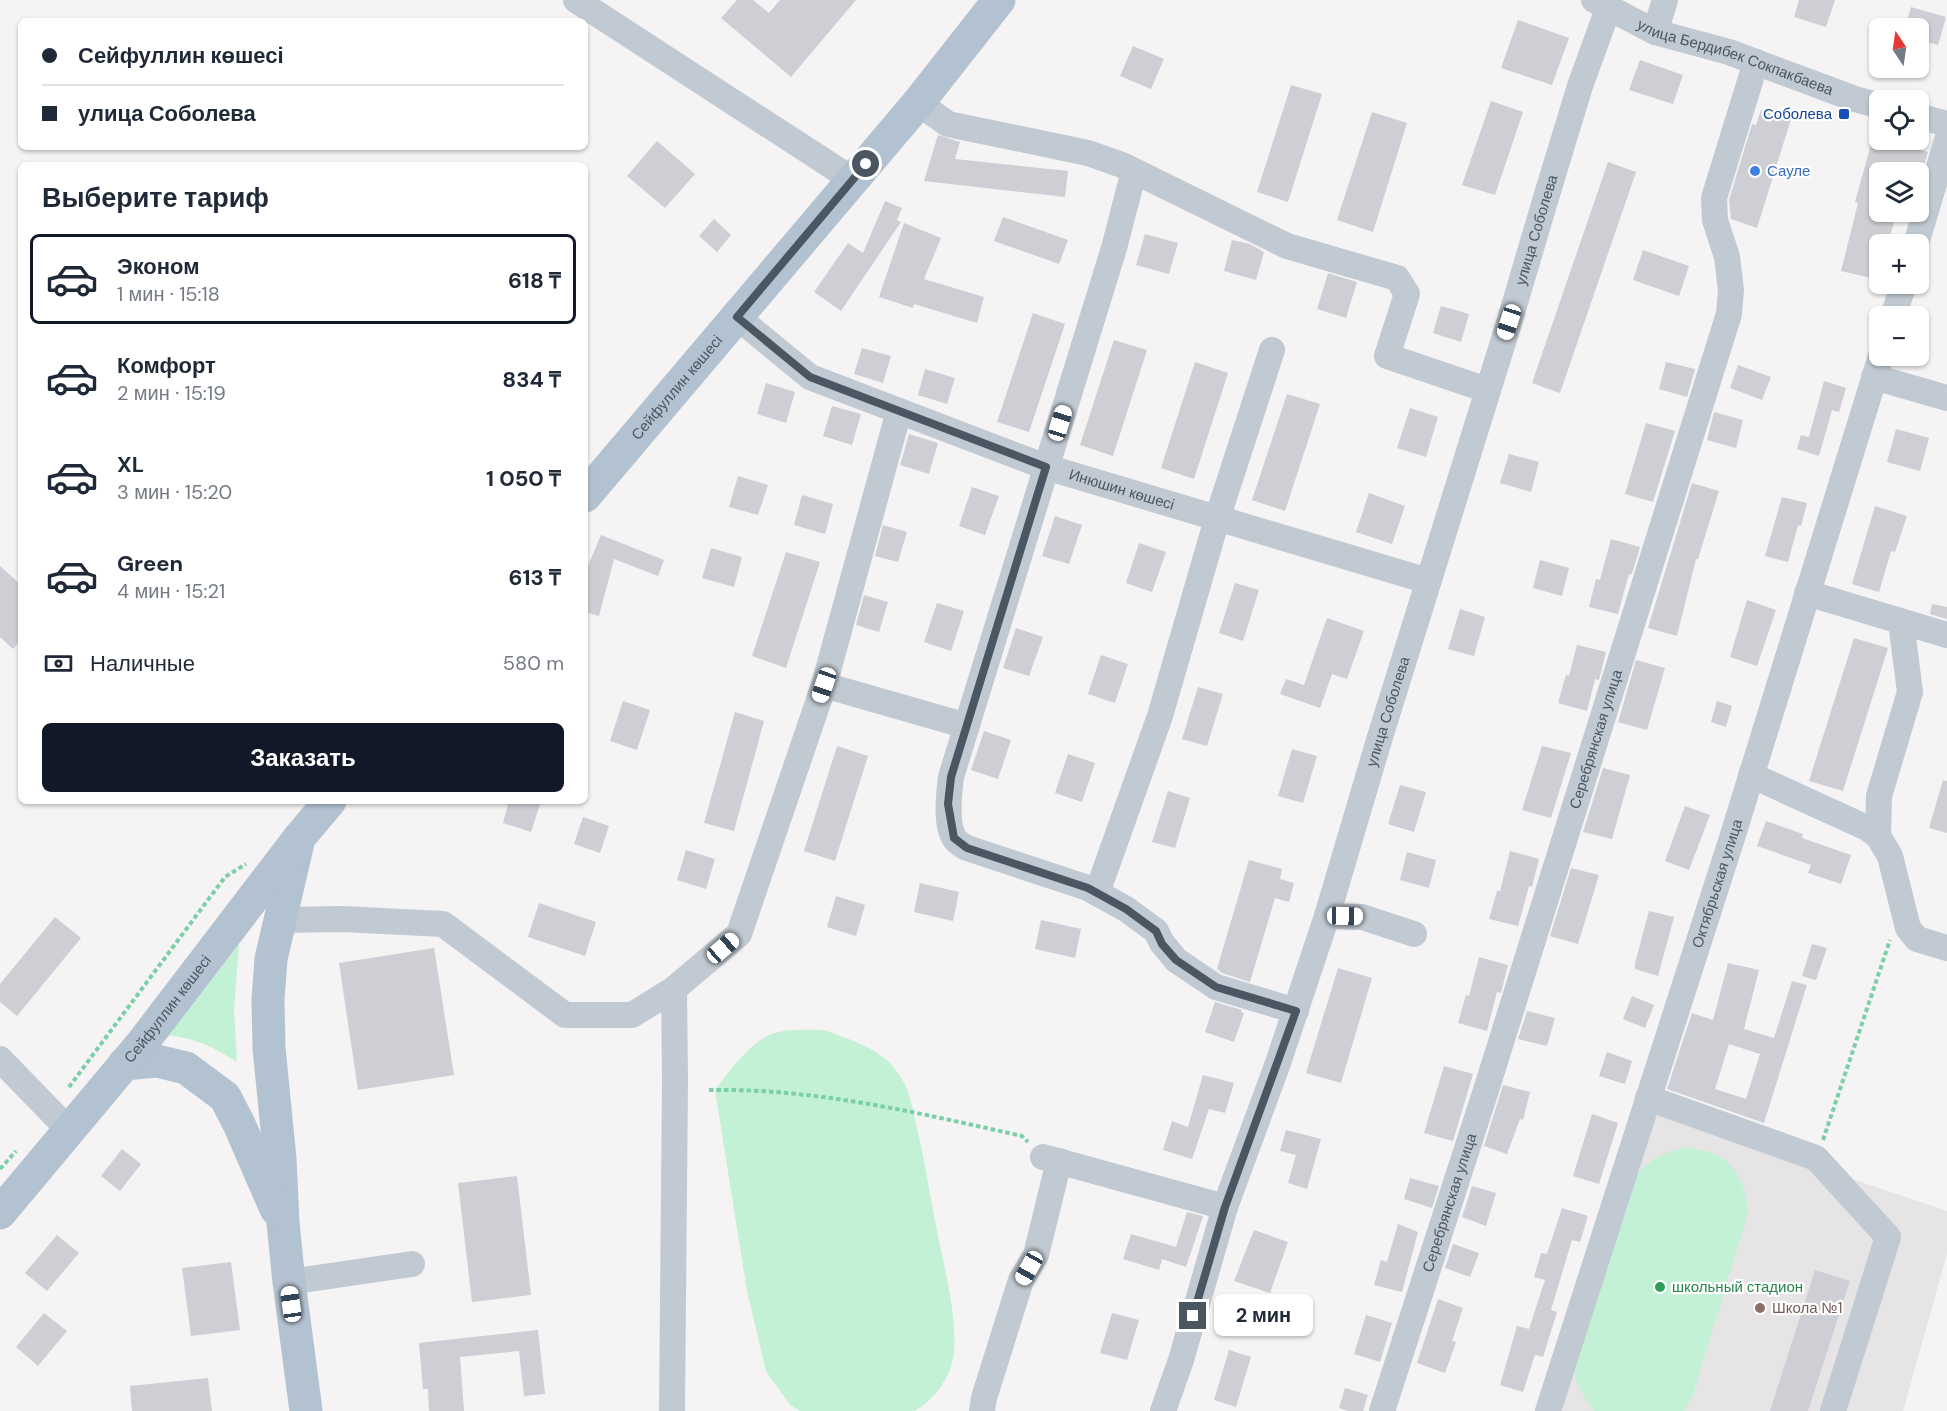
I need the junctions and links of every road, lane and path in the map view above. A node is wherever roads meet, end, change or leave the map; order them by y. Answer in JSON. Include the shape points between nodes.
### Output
{"nodes":[{"id":1,"x":576,"y":0,"type":"edge"},
{"id":2,"x":999,"y":0,"type":"edge"},
{"id":3,"x":1665,"y":0,"type":"edge"},
{"id":4,"x":1601,"y":4,"type":"edge"},
{"id":5,"x":1655,"y":32,"type":"junction"},
{"id":6,"x":1756,"y":62,"type":"junction"},
{"id":7,"x":918,"y":103,"type":"junction"},
{"id":8,"x":1869,"y":103,"type":"edge"},
{"id":9,"x":1929,"y":119,"type":"edge"},
{"id":10,"x":1947,"y":124,"type":"edge"},
{"id":11,"x":1947,"y":140,"type":"edge"},
{"id":12,"x":1134,"y":171,"type":"junction"},
{"id":13,"x":853,"y":180,"type":"junction"},
{"id":14,"x":1919,"y":234,"type":"edge"},
{"id":15,"x":737,"y":317,"type":"junction"},
{"id":16,"x":1272,"y":350,"type":"dead end"},
{"id":17,"x":1878,"y":366,"type":"edge"},
{"id":18,"x":1487,"y":390,"type":"junction"},
{"id":19,"x":1947,"y":398,"type":"edge"},
{"id":20,"x":899,"y":411,"type":"junction"},
{"id":21,"x":1046,"y":467,"type":"junction"},
{"id":22,"x":588,"y":492,"type":"edge"},
{"id":23,"x":1217,"y":519,"type":"junction"},
{"id":24,"x":1428,"y":581,"type":"junction"},
{"id":25,"x":1807,"y":593,"type":"junction"},
{"id":26,"x":1901,"y":622,"type":"junction"},
{"id":27,"x":1947,"y":635,"type":"edge"},
{"id":28,"x":824,"y":685,"type":"junction"},
{"id":29,"x":967,"y":726,"type":"junction"},
{"id":30,"x":1751,"y":775,"type":"junction"},
{"id":31,"x":327,"y":804,"type":"edge"},
{"id":32,"x":1878,"y":836,"type":"junction"},
{"id":33,"x":299,"y":838,"type":"junction"},
{"id":34,"x":225,"y":877,"type":"dead end"},
{"id":35,"x":1097,"y":893,"type":"junction"},
{"id":36,"x":1902,"y":902,"type":"junction"},
{"id":37,"x":1328,"y":916,"type":"junction"},
{"id":38,"x":279,"y":920,"type":"junction"},
{"id":39,"x":1414,"y":934,"type":"dead end"},
{"id":40,"x":1947,"y":948,"type":"edge"},
{"id":41,"x":674,"y":989,"type":"junction"},
{"id":42,"x":1296,"y":1011,"type":"junction"},
{"id":43,"x":130,"y":1057,"type":"junction"},
{"id":44,"x":0,"y":1059,"type":"edge"},
{"id":45,"x":708,"y":1090,"type":"dead end"},
{"id":46,"x":1648,"y":1098,"type":"junction"},
{"id":47,"x":60,"y":1121,"type":"junction"},
{"id":48,"x":22,"y":1144,"type":"dead end"},
{"id":49,"x":1816,"y":1158,"type":"junction"},
{"id":50,"x":280,"y":1159,"type":"junction"},
{"id":51,"x":1052,"y":1159,"type":"junction"},
{"id":52,"x":0,"y":1168,"type":"edge"},
{"id":53,"x":1225,"y":1207,"type":"junction"},
{"id":54,"x":0,"y":1213,"type":"edge"},
{"id":55,"x":283,"y":1223,"type":"junction"},
{"id":56,"x":412,"y":1264,"type":"dead end"},
{"id":57,"x":289,"y":1282,"type":"junction"},
{"id":58,"x":672,"y":1410,"type":"edge"},
{"id":59,"x":306,"y":1411,"type":"edge"},
{"id":60,"x":982,"y":1411,"type":"edge"},
{"id":61,"x":1163,"y":1411,"type":"edge"},
{"id":62,"x":1382,"y":1411,"type":"edge"},
{"id":63,"x":1548,"y":1411,"type":"edge"},
{"id":64,"x":1833,"y":1411,"type":"edge"}],
"edges":[{"from":1,"to":13,"type":"street"},
{"from":2,"to":7,"type":"main road","name":"Сейфуллин көшесі"},
{"from":3,"to":5,"type":"street"},
{"from":4,"to":5,"type":"street","name":"улица Бердибек Сокпакбаева"},
{"from":4,"to":18,"type":"street","name":"улица Соболева","via":[[1580,86]]},
{"from":5,"to":6,"type":"street","name":"улица Бердибек Сокпакбаева"},
{"from":6,"to":8,"type":"street","name":"улица Бердибек Сокпакбаева"},
{"from":6,"to":62,"type":"street","name":"Серебрянская улица","via":[[1714,198],[1715,220],[1731,290],[1729,314]]},
{"from":7,"to":12,"type":"street","via":[[948,124],[1088,153]]},
{"from":7,"to":13,"type":"main road","name":"Сейфуллин көшесі"},
{"from":9,"to":10,"type":"street"},
{"from":11,"to":14,"type":"street"},
{"from":12,"to":18,"type":"street","via":[[1287,246],[1397,278],[1407,294],[1387,356]]},
{"from":12,"to":21,"type":"street"},
{"from":13,"to":15,"type":"main road","name":"Сейфуллин көшесі"},
{"from":15,"to":20,"type":"street","name":"Инюшин көшесі","via":[[810,377]]},
{"from":15,"to":22,"type":"main road","name":"Сейфуллин көшесі"},
{"from":16,"to":23,"type":"street"},
{"from":17,"to":19,"type":"street"},
{"from":17,"to":25,"type":"street","name":"Октябрьская улица"},
{"from":18,"to":24,"type":"street","name":"улица Соболева"},
{"from":20,"to":21,"type":"street","name":"Инюшин көшесі"},
{"from":20,"to":28,"type":"street"},
{"from":21,"to":23,"type":"street","name":"Инюшин көшесі"},
{"from":21,"to":29,"type":"street"},
{"from":23,"to":24,"type":"street","name":"Инюшин көшесі"},
{"from":23,"to":35,"type":"street","via":[[1160,716]]},
{"from":24,"to":37,"type":"street","name":"улица Соболева"},
{"from":25,"to":26,"type":"street"},
{"from":25,"to":30,"type":"street","name":"Октябрьская улица"},
{"from":26,"to":27,"type":"street"},
{"from":26,"to":32,"type":"street","via":[[1910,692],[1879,795]]},
{"from":28,"to":29,"type":"street"},
{"from":28,"to":41,"type":"street","via":[[739,934]]},
{"from":29,"to":35,"type":"street","via":[[950,786],[948,804],[954,838],[967,848]]},
{"from":30,"to":32,"type":"street"},
{"from":30,"to":46,"type":"street","name":"Октябрьская улица"},
{"from":31,"to":33,"type":"main road","name":"Сейфуллин көшесі"},
{"from":32,"to":36,"type":"street","via":[[1890,856]]},
{"from":33,"to":38,"type":"main road"},
{"from":33,"to":43,"type":"main road","name":"Сейфуллин көшесі"},
{"from":34,"to":47,"type":"path"},
{"from":35,"to":42,"type":"street","via":[[1156,931],[1176,960],[1216,987]]},
{"from":36,"to":40,"type":"street","via":[[1908,928],[1917,939]]},
{"from":36,"to":49,"type":"path"},
{"from":37,"to":39,"type":"street","via":[[1362,917]]},
{"from":37,"to":42,"type":"street","name":"улица Соболева"},
{"from":38,"to":41,"type":"street","via":[[443,924],[565,1016],[633,1015]]},
{"from":38,"to":50,"type":"main road","via":[[268,999],[272,1093]]},
{"from":41,"to":58,"type":"street"},
{"from":42,"to":53,"type":"street","name":"улица Соболева"},
{"from":43,"to":47,"type":"main road","name":"Сейфуллин көшесі"},
{"from":43,"to":50,"type":"main road","via":[[168,1048],[194,1052],[220,1065],[249,1089]]},
{"from":43,"to":55,"type":"main road","via":[[186,1068],[225,1097]]},
{"from":44,"to":47,"type":"street"},
{"from":45,"to":51,"type":"path","via":[[817,1095],[893,1108],[1022,1136]]},
{"from":46,"to":49,"type":"street"},
{"from":46,"to":63,"type":"street","name":"Октябрьская улица"},
{"from":47,"to":54,"type":"main road","name":"Сейфуллин көшесі"},
{"from":48,"to":52,"type":"path"},
{"from":49,"to":64,"type":"street","via":[[1888,1237]]},
{"from":50,"to":55,"type":"main road"},
{"from":51,"to":53,"type":"street"},
{"from":51,"to":60,"type":"street","via":[[1036,1255],[1022,1280]]},
{"from":53,"to":61,"type":"street","name":"улица Соболева"},
{"from":55,"to":57,"type":"main road"},
{"from":56,"to":57,"type":"street"},
{"from":57,"to":59,"type":"main road"}]}
